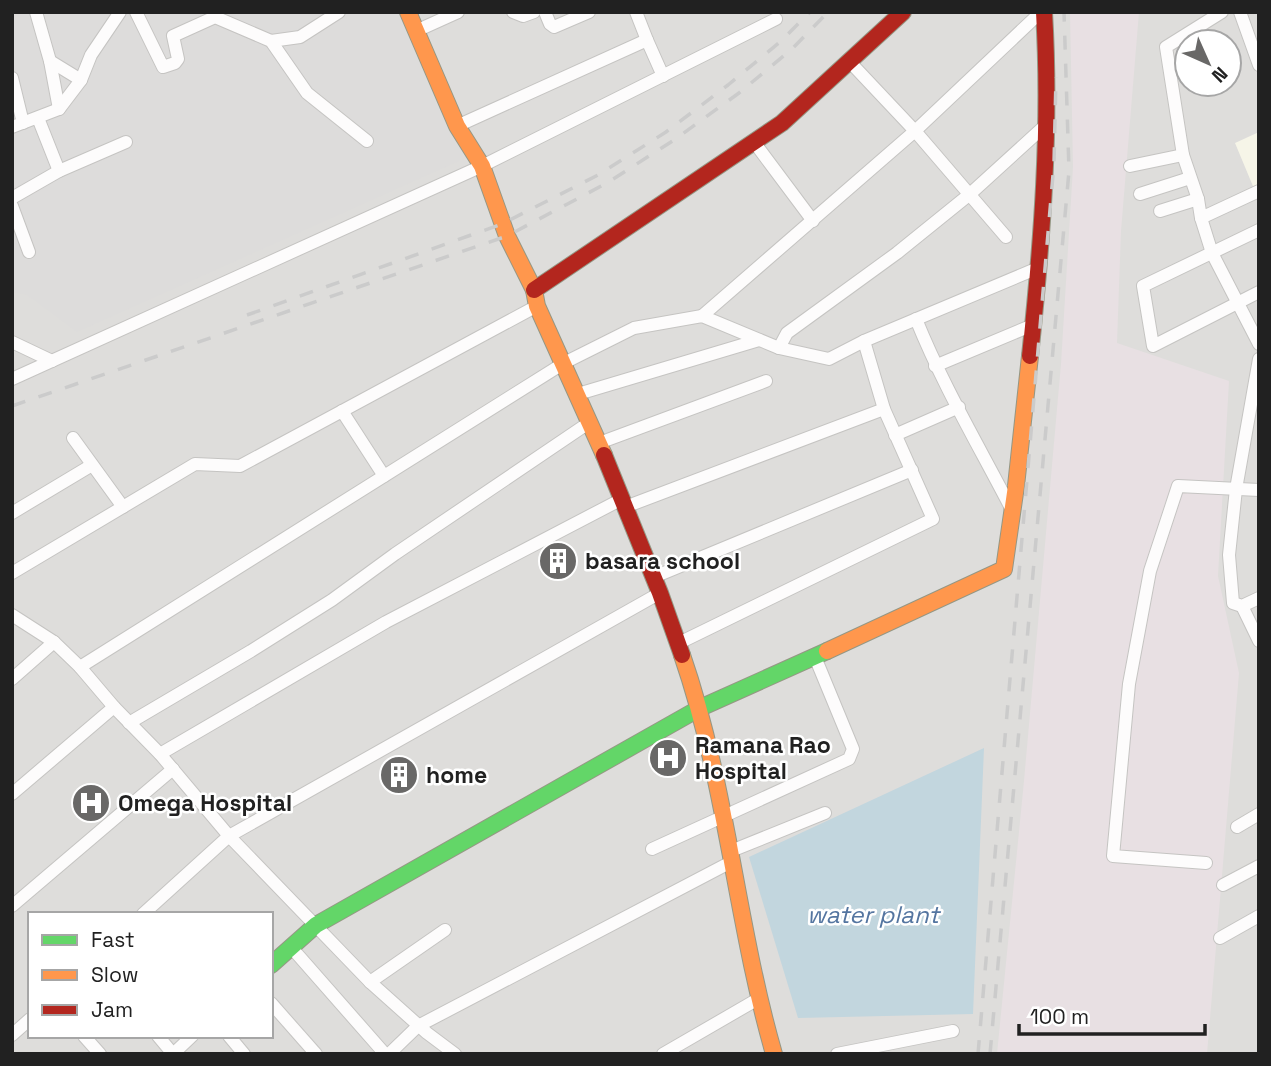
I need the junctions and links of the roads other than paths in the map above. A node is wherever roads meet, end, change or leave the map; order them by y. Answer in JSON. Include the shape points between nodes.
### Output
{"nodes":[{"id":1,"x":36,"y":12,"type":"edge"},
{"id":2,"x":120,"y":12,"type":"edge"},
{"id":3,"x":136,"y":12,"type":"edge"},
{"id":4,"x":339,"y":12,"type":"edge"},
{"id":5,"x":408,"y":12,"type":"edge"},
{"id":6,"x":458,"y":12,"type":"edge"},
{"id":7,"x":513,"y":12,"type":"edge"},
{"id":8,"x":534,"y":12,"type":"edge"},
{"id":9,"x":545,"y":12,"type":"edge"},
{"id":10,"x":589,"y":12,"type":"edge"},
{"id":11,"x":636,"y":12,"type":"edge"},
{"id":12,"x":903,"y":12,"type":"edge"},
{"id":13,"x":1043,"y":12,"type":"edge"},
{"id":14,"x":1222,"y":12,"type":"edge"},
{"id":15,"x":1240,"y":12,"type":"edge"},
{"id":16,"x":776,"y":19,"type":"dead end"},
{"id":17,"x":416,"y":31,"type":"junction"},
{"id":18,"x":647,"y":40,"type":"junction"},
{"id":19,"x":271,"y":41,"type":"junction"},
{"id":20,"x":50,"y":61,"type":"junction"},
{"id":21,"x":849,"y":61,"type":"junction"},
{"id":22,"x":1259,"y":65,"type":"edge"},
{"id":23,"x":663,"y":76,"type":"junction"},
{"id":24,"x":12,"y":78,"type":"edge"},
{"id":25,"x":81,"y":80,"type":"junction"},
{"id":26,"x":16,"y":106,"type":"edge"},
{"id":27,"x":59,"y":109,"type":"junction"},
{"id":28,"x":38,"y":118,"type":"junction"},
{"id":29,"x":1048,"y":123,"type":"junction"},
{"id":30,"x":18,"y":125,"type":"edge"},
{"id":31,"x":457,"y":125,"type":"junction"},
{"id":32,"x":915,"y":131,"type":"junction"},
{"id":33,"x":367,"y":141,"type":"dead end"},
{"id":34,"x":126,"y":142,"type":"dead end"},
{"id":35,"x":754,"y":142,"type":"junction"},
{"id":36,"x":1183,"y":155,"type":"junction"},
{"id":37,"x":482,"y":166,"type":"junction"},
{"id":38,"x":1129,"y":166,"type":"dead end"},
{"id":39,"x":58,"y":172,"type":"junction"},
{"id":40,"x":1190,"y":178,"type":"junction"},
{"id":41,"x":1259,"y":191,"type":"edge"},
{"id":42,"x":970,"y":194,"type":"junction"},
{"id":43,"x":1140,"y":194,"type":"dead end"},
{"id":44,"x":12,"y":198,"type":"edge"},
{"id":45,"x":1198,"y":199,"type":"junction"},
{"id":46,"x":12,"y":206,"type":"edge"},
{"id":47,"x":1160,"y":211,"type":"dead end"},
{"id":48,"x":1200,"y":218,"type":"junction"},
{"id":49,"x":813,"y":221,"type":"junction"},
{"id":50,"x":1259,"y":230,"type":"edge"},
{"id":51,"x":1006,"y":237,"type":"dead end"},
{"id":52,"x":29,"y":252,"type":"dead end"},
{"id":53,"x":1212,"y":253,"type":"junction"},
{"id":54,"x":1038,"y":268,"type":"junction"},
{"id":55,"x":1259,"y":292,"type":"edge"},
{"id":56,"x":536,"y":298,"type":"junction"},
{"id":57,"x":1237,"y":303,"type":"junction"},
{"id":58,"x":702,"y":316,"type":"junction"},
{"id":59,"x":916,"y":319,"type":"junction"},
{"id":60,"x":1033,"y":325,"type":"junction"},
{"id":61,"x":760,"y":340,"type":"junction"},
{"id":62,"x":864,"y":341,"type":"junction"},
{"id":63,"x":12,"y":342,"type":"edge"},
{"id":64,"x":1259,"y":344,"type":"edge"},
{"id":65,"x":779,"y":348,"type":"junction"},
{"id":66,"x":1259,"y":359,"type":"edge"},
{"id":67,"x":52,"y":361,"type":"junction"},
{"id":68,"x":564,"y":363,"type":"junction"},
{"id":69,"x":935,"y":366,"type":"junction"},
{"id":70,"x":12,"y":379,"type":"edge"},
{"id":71,"x":766,"y":381,"type":"dead end"},
{"id":72,"x":578,"y":394,"type":"junction"},
{"id":73,"x":959,"y":407,"type":"junction"},
{"id":74,"x":884,"y":409,"type":"junction"},
{"id":75,"x":342,"y":411,"type":"junction"},
{"id":76,"x":590,"y":422,"type":"junction"},
{"id":77,"x":895,"y":435,"type":"junction"},
{"id":78,"x":73,"y":438,"type":"dead end"},
{"id":79,"x":599,"y":443,"type":"junction"},
{"id":80,"x":92,"y":465,"type":"junction"},
{"id":81,"x":912,"y":470,"type":"junction"},
{"id":82,"x":384,"y":476,"type":"junction"},
{"id":83,"x":1236,"y":489,"type":"junction"},
{"id":84,"x":1259,"y":489,"type":"edge"},
{"id":85,"x":623,"y":503,"type":"junction"},
{"id":86,"x":123,"y":507,"type":"junction"},
{"id":87,"x":12,"y":513,"type":"edge"},
{"id":88,"x":1014,"y":514,"type":"junction"},
{"id":89,"x":12,"y":573,"type":"edge"},
{"id":90,"x":653,"y":577,"type":"junction"},
{"id":91,"x":660,"y":593,"type":"junction"},
{"id":92,"x":1259,"y":598,"type":"edge"},
{"id":93,"x":1242,"y":606,"type":"junction"},
{"id":94,"x":12,"y":615,"type":"edge"},
{"id":95,"x":54,"y":642,"type":"junction"},
{"id":96,"x":1259,"y":642,"type":"edge"},
{"id":97,"x":679,"y":643,"type":"junction"},
{"id":98,"x":815,"y":657,"type":"junction"},
{"id":99,"x":80,"y":667,"type":"junction"},
{"id":100,"x":12,"y":679,"type":"edge"},
{"id":101,"x":114,"y":707,"type":"junction"},
{"id":102,"x":700,"y":708,"type":"junction"},
{"id":103,"x":129,"y":723,"type":"junction"},
{"id":104,"x":160,"y":754,"type":"junction"},
{"id":105,"x":173,"y":769,"type":"junction"},
{"id":106,"x":12,"y":794,"type":"edge"},
{"id":107,"x":825,"y":813,"type":"dead end"},
{"id":108,"x":1259,"y":814,"type":"edge"},
{"id":109,"x":724,"y":816,"type":"junction"},
{"id":110,"x":1237,"y":827,"type":"dead end"},
{"id":111,"x":229,"y":836,"type":"junction"},
{"id":112,"x":652,"y":849,"type":"dead end"},
{"id":113,"x":732,"y":856,"type":"junction"},
{"id":114,"x":1206,"y":863,"type":"dead end"},
{"id":115,"x":1259,"y":866,"type":"edge"},
{"id":116,"x":1223,"y":885,"type":"dead end"},
{"id":117,"x":12,"y":906,"type":"edge"},
{"id":118,"x":145,"y":912,"type":"edge"},
{"id":119,"x":1259,"y":916,"type":"edge"},
{"id":120,"x":316,"y":925,"type":"junction"},
{"id":121,"x":445,"y":930,"type":"dead end"},
{"id":122,"x":1220,"y":938,"type":"dead end"},
{"id":123,"x":291,"y":947,"type":"junction"},
{"id":124,"x":273,"y":963,"type":"edge"},
{"id":125,"x":370,"y":982,"type":"junction"},
{"id":126,"x":758,"y":999,"type":"junction"},
{"id":127,"x":273,"y":1005,"type":"edge"},
{"id":128,"x":28,"y":1021,"type":"edge"},
{"id":129,"x":418,"y":1026,"type":"junction"},
{"id":130,"x":953,"y":1031,"type":"dead end"},
{"id":131,"x":12,"y":1035,"type":"edge"},
{"id":132,"x":86,"y":1038,"type":"edge"},
{"id":133,"x":160,"y":1038,"type":"edge"},
{"id":134,"x":190,"y":1038,"type":"edge"},
{"id":135,"x":231,"y":1038,"type":"edge"},
{"id":136,"x":100,"y":1054,"type":"edge"},
{"id":137,"x":173,"y":1054,"type":"edge"},
{"id":138,"x":244,"y":1054,"type":"edge"},
{"id":139,"x":316,"y":1054,"type":"edge"},
{"id":140,"x":387,"y":1054,"type":"edge"},
{"id":141,"x":455,"y":1054,"type":"edge"},
{"id":142,"x":663,"y":1054,"type":"edge"},
{"id":143,"x":774,"y":1054,"type":"edge"},
{"id":144,"x":837,"y":1054,"type":"edge"}],
"edges":[{"from":1,"to":20,"type":"street"},
{"from":2,"to":25,"type":"street","via":[[91,55]]},
{"from":3,"to":19,"type":"street","via":[[163,67],[178,59],[173,36],[215,17]]},
{"from":4,"to":19,"type":"street","via":[[300,37]]},
{"from":5,"to":17,"type":"street"},
{"from":6,"to":17,"type":"street"},
{"from":7,"to":8,"type":"street","via":[[523,16]]},
{"from":9,"to":10,"type":"street","via":[[554,27]]},
{"from":11,"to":18,"type":"street"},
{"from":12,"to":21,"type":"street"},
{"from":13,"to":29,"type":"street"},
{"from":13,"to":32,"type":"street"},
{"from":14,"to":36,"type":"street","via":[[1166,47]]},
{"from":15,"to":22,"type":"street"},
{"from":16,"to":23,"type":"street"},
{"from":17,"to":31,"type":"street"},
{"from":18,"to":23,"type":"street"},
{"from":18,"to":31,"type":"street"},
{"from":19,"to":33,"type":"street","via":[[307,93]]},
{"from":20,"to":25,"type":"street"},
{"from":20,"to":27,"type":"street"},
{"from":21,"to":32,"type":"street"},
{"from":21,"to":35,"type":"street","via":[[782,123]]},
{"from":23,"to":37,"type":"street"},
{"from":24,"to":26,"type":"street"},
{"from":25,"to":27,"type":"street"},
{"from":26,"to":30,"type":"street"},
{"from":27,"to":28,"type":"street"},
{"from":28,"to":30,"type":"street"},
{"from":28,"to":39,"type":"street"},
{"from":29,"to":42,"type":"street"},
{"from":29,"to":54,"type":"street"},
{"from":31,"to":37,"type":"street"},
{"from":32,"to":42,"type":"street"},
{"from":32,"to":49,"type":"street"},
{"from":34,"to":39,"type":"street"},
{"from":35,"to":49,"type":"street"},
{"from":35,"to":56,"type":"street"},
{"from":36,"to":38,"type":"street"},
{"from":36,"to":40,"type":"street"},
{"from":37,"to":56,"type":"street"},
{"from":37,"to":67,"type":"street"},
{"from":39,"to":44,"type":"street"},
{"from":40,"to":43,"type":"street"},
{"from":40,"to":45,"type":"street"},
{"from":41,"to":48,"type":"street"},
{"from":42,"to":51,"type":"street"},
{"from":42,"to":65,"type":"street","via":[[787,333]]},
{"from":45,"to":47,"type":"street"},
{"from":45,"to":48,"type":"street"},
{"from":46,"to":52,"type":"street"},
{"from":48,"to":53,"type":"street"},
{"from":49,"to":58,"type":"street"},
{"from":50,"to":53,"type":"street"},
{"from":53,"to":57,"type":"street"},
{"from":53,"to":57,"type":"street","via":[[1143,286],[1153,346]]},
{"from":54,"to":59,"type":"street"},
{"from":54,"to":60,"type":"street"},
{"from":55,"to":57,"type":"street"},
{"from":56,"to":68,"type":"street"},
{"from":56,"to":75,"type":"street"},
{"from":57,"to":64,"type":"street"},
{"from":58,"to":61,"type":"street"},
{"from":58,"to":68,"type":"street","via":[[634,328]]},
{"from":59,"to":62,"type":"street"},
{"from":59,"to":69,"type":"street"},
{"from":60,"to":69,"type":"street"},
{"from":60,"to":88,"type":"street"},
{"from":61,"to":65,"type":"street"},
{"from":61,"to":72,"type":"street"},
{"from":62,"to":65,"type":"street","via":[[829,359]]},
{"from":62,"to":74,"type":"street"},
{"from":63,"to":67,"type":"street"},
{"from":66,"to":83,"type":"street"},
{"from":67,"to":70,"type":"street"},
{"from":68,"to":72,"type":"street"},
{"from":68,"to":82,"type":"street"},
{"from":69,"to":73,"type":"street"},
{"from":71,"to":79,"type":"street"},
{"from":72,"to":76,"type":"street"},
{"from":73,"to":77,"type":"street"},
{"from":73,"to":88,"type":"street"},
{"from":74,"to":77,"type":"street"},
{"from":74,"to":85,"type":"street"},
{"from":75,"to":82,"type":"street"},
{"from":75,"to":86,"type":"street","via":[[240,466],[195,464]]},
{"from":76,"to":79,"type":"street"},
{"from":76,"to":103,"type":"street","via":[[332,600]]},
{"from":77,"to":81,"type":"street"},
{"from":78,"to":80,"type":"street"},
{"from":79,"to":85,"type":"street"},
{"from":80,"to":86,"type":"street"},
{"from":80,"to":87,"type":"street"},
{"from":81,"to":90,"type":"street"},
{"from":81,"to":97,"type":"street","via":[[933,519]]},
{"from":82,"to":99,"type":"street"},
{"from":83,"to":84,"type":"street"},
{"from":83,"to":93,"type":"street","via":[[1229,555],[1233,603]]},
{"from":83,"to":114,"type":"street","via":[[1178,486],[1150,571],[1129,684],[1113,856]]},
{"from":85,"to":90,"type":"street"},
{"from":85,"to":104,"type":"street","via":[[386,622]]},
{"from":86,"to":89,"type":"street"},
{"from":88,"to":98,"type":"street","via":[[1004,569]]},
{"from":90,"to":91,"type":"street"},
{"from":91,"to":97,"type":"street"},
{"from":91,"to":111,"type":"street"},
{"from":92,"to":93,"type":"street"},
{"from":93,"to":96,"type":"street"},
{"from":94,"to":95,"type":"street"},
{"from":95,"to":99,"type":"street"},
{"from":95,"to":100,"type":"street"},
{"from":97,"to":102,"type":"street"},
{"from":98,"to":102,"type":"street"},
{"from":98,"to":109,"type":"street","via":[[852,755]]},
{"from":99,"to":101,"type":"street"},
{"from":101,"to":103,"type":"street"},
{"from":101,"to":106,"type":"street"},
{"from":102,"to":109,"type":"street"},
{"from":102,"to":120,"type":"street"},
{"from":103,"to":104,"type":"street"},
{"from":104,"to":105,"type":"street"},
{"from":105,"to":111,"type":"street"},
{"from":105,"to":117,"type":"street"},
{"from":107,"to":113,"type":"street"},
{"from":108,"to":110,"type":"street"},
{"from":109,"to":112,"type":"street"},
{"from":109,"to":113,"type":"street"},
{"from":111,"to":118,"type":"street"},
{"from":111,"to":120,"type":"street"},
{"from":113,"to":126,"type":"street"},
{"from":113,"to":129,"type":"street"},
{"from":115,"to":116,"type":"street"},
{"from":119,"to":122,"type":"street"},
{"from":120,"to":123,"type":"street"},
{"from":120,"to":125,"type":"street"},
{"from":121,"to":125,"type":"street"},
{"from":123,"to":124,"type":"street"},
{"from":123,"to":140,"type":"street"},
{"from":125,"to":129,"type":"street"},
{"from":126,"to":142,"type":"street"},
{"from":126,"to":143,"type":"street"},
{"from":127,"to":139,"type":"street"},
{"from":128,"to":131,"type":"street"},
{"from":129,"to":140,"type":"street"},
{"from":129,"to":141,"type":"street"},
{"from":130,"to":144,"type":"street"},
{"from":132,"to":136,"type":"street"},
{"from":133,"to":137,"type":"street"},
{"from":134,"to":137,"type":"street"},
{"from":135,"to":138,"type":"street"}]}
